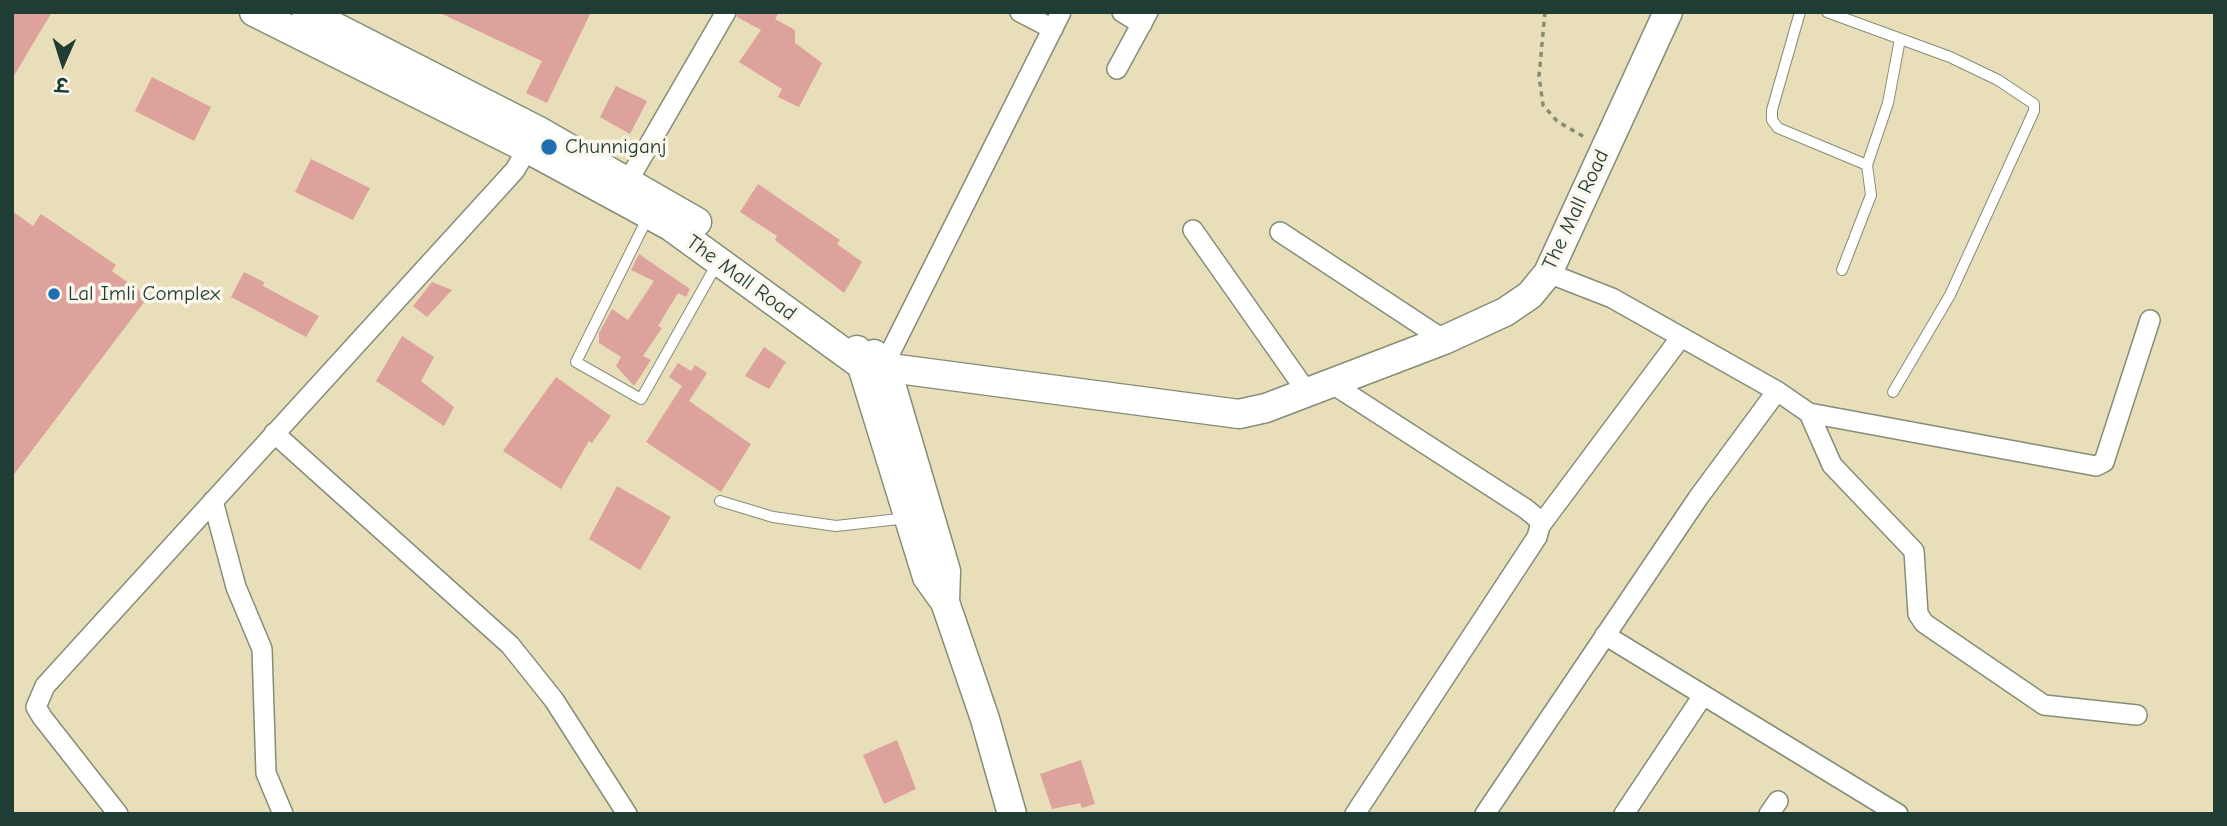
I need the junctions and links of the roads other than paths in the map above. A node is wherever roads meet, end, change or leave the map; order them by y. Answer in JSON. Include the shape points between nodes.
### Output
{"nodes":[{"id":1,"x":254,"y":12,"type":"edge"},
{"id":2,"x":306,"y":12,"type":"edge"},
{"id":3,"x":726,"y":12,"type":"edge"},
{"id":4,"x":1020,"y":12,"type":"edge"},
{"id":5,"x":1122,"y":12,"type":"edge"},
{"id":6,"x":1668,"y":12,"type":"edge"},
{"id":7,"x":1800,"y":12,"type":"edge"},
{"id":8,"x":1827,"y":12,"type":"edge"},
{"id":9,"x":1145,"y":18,"type":"edge"},
{"id":10,"x":1057,"y":21,"type":"edge"},
{"id":11,"x":347,"y":22,"type":"edge"},
{"id":12,"x":1900,"y":40,"type":"junction"},
{"id":13,"x":1117,"y":69,"type":"dead end"},
{"id":14,"x":532,"y":139,"type":"junction"},
{"id":15,"x":1867,"y":165,"type":"junction"},
{"id":16,"x":628,"y":181,"type":"junction"},
{"id":17,"x":649,"y":215,"type":"junction"},
{"id":18,"x":1193,"y":230,"type":"dead end"},
{"id":19,"x":1280,"y":232,"type":"dead end"},
{"id":20,"x":718,"y":261,"type":"junction"},
{"id":21,"x":1842,"y":270,"type":"dead end"},
{"id":22,"x":1548,"y":273,"type":"junction"},
{"id":23,"x":2150,"y":320,"type":"dead end"},
{"id":24,"x":1681,"y":337,"type":"junction"},
{"id":25,"x":1444,"y":340,"type":"junction"},
{"id":26,"x":871,"y":354,"type":"junction"},
{"id":27,"x":1319,"y":387,"type":"junction"},
{"id":28,"x":1777,"y":391,"type":"junction"},
{"id":29,"x":1893,"y":392,"type":"dead end"},
{"id":30,"x":1809,"y":413,"type":"junction"},
{"id":31,"x":274,"y":433,"type":"junction"},
{"id":32,"x":720,"y":500,"type":"dead end"},
{"id":33,"x":213,"y":501,"type":"junction"},
{"id":34,"x":908,"y":518,"type":"junction"},
{"id":35,"x":1539,"y":526,"type":"junction"},
{"id":36,"x":945,"y":602,"type":"junction"},
{"id":37,"x":1605,"y":635,"type":"junction"},
{"id":38,"x":1702,"y":697,"type":"junction"},
{"id":39,"x":2137,"y":715,"type":"dead end"},
{"id":40,"x":118,"y":814,"type":"edge"},
{"id":41,"x":283,"y":814,"type":"edge"},
{"id":42,"x":627,"y":814,"type":"edge"},
{"id":43,"x":1012,"y":814,"type":"edge"},
{"id":44,"x":1355,"y":814,"type":"edge"},
{"id":45,"x":1485,"y":814,"type":"edge"},
{"id":46,"x":1624,"y":814,"type":"edge"},
{"id":47,"x":1898,"y":814,"type":"edge"}],
"edges":[{"from":1,"to":14,"type":"main road","name":"The Mall Road"},
{"from":2,"to":11,"type":"main road","name":"The Mall Road"},
{"from":3,"to":16,"type":"street"},
{"from":4,"to":10,"type":"street"},
{"from":5,"to":9,"type":"street"},
{"from":6,"to":22,"type":"main road","name":"The Mall Road"},
{"from":7,"to":15,"type":"lane","via":[[1772,120],[1777,128]]},
{"from":8,"to":12,"type":"lane"},
{"from":9,"to":13,"type":"street"},
{"from":10,"to":26,"type":"street"},
{"from":11,"to":14,"type":"main road","name":"The Mall Road"},
{"from":12,"to":15,"type":"lane","via":[[1888,103]]},
{"from":12,"to":29,"type":"lane","via":[[1998,80],[2027,97],[2034,111],[1950,295]]},
{"from":14,"to":16,"type":"main road","name":"The Mall Road"},
{"from":14,"to":17,"type":"main road","name":"The Mall Road"},
{"from":14,"to":31,"type":"street","via":[[515,170]]},
{"from":15,"to":21,"type":"lane","via":[[1871,195]]},
{"from":16,"to":26,"type":"main road","name":"The Mall Road","via":[[682,211]]},
{"from":17,"to":20,"type":"main road","name":"The Mall Road"},
{"from":17,"to":20,"type":"lane","via":[[576,362],[641,399]]},
{"from":18,"to":27,"type":"street"},
{"from":19,"to":25,"type":"street"},
{"from":20,"to":26,"type":"main road","name":"The Mall Road"},
{"from":22,"to":24,"type":"street","via":[[1612,298]]},
{"from":22,"to":25,"type":"main road","name":"The Mall Road","via":[[1530,295],[1505,312]]},
{"from":23,"to":30,"type":"street","via":[[2104,462],[2096,466]]},
{"from":24,"to":28,"type":"street"},
{"from":24,"to":35,"type":"street"},
{"from":25,"to":27,"type":"main road","name":"The Mall Road"},
{"from":26,"to":27,"type":"main road","name":"The Mall Road","via":[[1239,414]]},
{"from":26,"to":34,"type":"main road"},
{"from":26,"to":36,"type":"main road","via":[[893,391],[946,571]]},
{"from":27,"to":35,"type":"street","via":[[1526,509]]},
{"from":28,"to":30,"type":"street"},
{"from":28,"to":37,"type":"street"},
{"from":30,"to":39,"type":"street","via":[[1832,465],[1914,551],[1919,614],[1924,623],[2044,705]]},
{"from":31,"to":33,"type":"street"},
{"from":31,"to":42,"type":"street","via":[[510,645],[554,700]]},
{"from":32,"to":34,"type":"lane","via":[[773,517],[836,526]]},
{"from":33,"to":40,"type":"street","via":[[37,699],[41,717]]},
{"from":33,"to":41,"type":"street","via":[[236,587],[262,649],[266,773]]},
{"from":34,"to":36,"type":"main road","via":[[927,578]]},
{"from":35,"to":44,"type":"street","via":[[1537,537]]},
{"from":36,"to":43,"type":"main road"},
{"from":37,"to":38,"type":"street"},
{"from":37,"to":45,"type":"street"},
{"from":38,"to":46,"type":"street"},
{"from":38,"to":47,"type":"street"}]}
